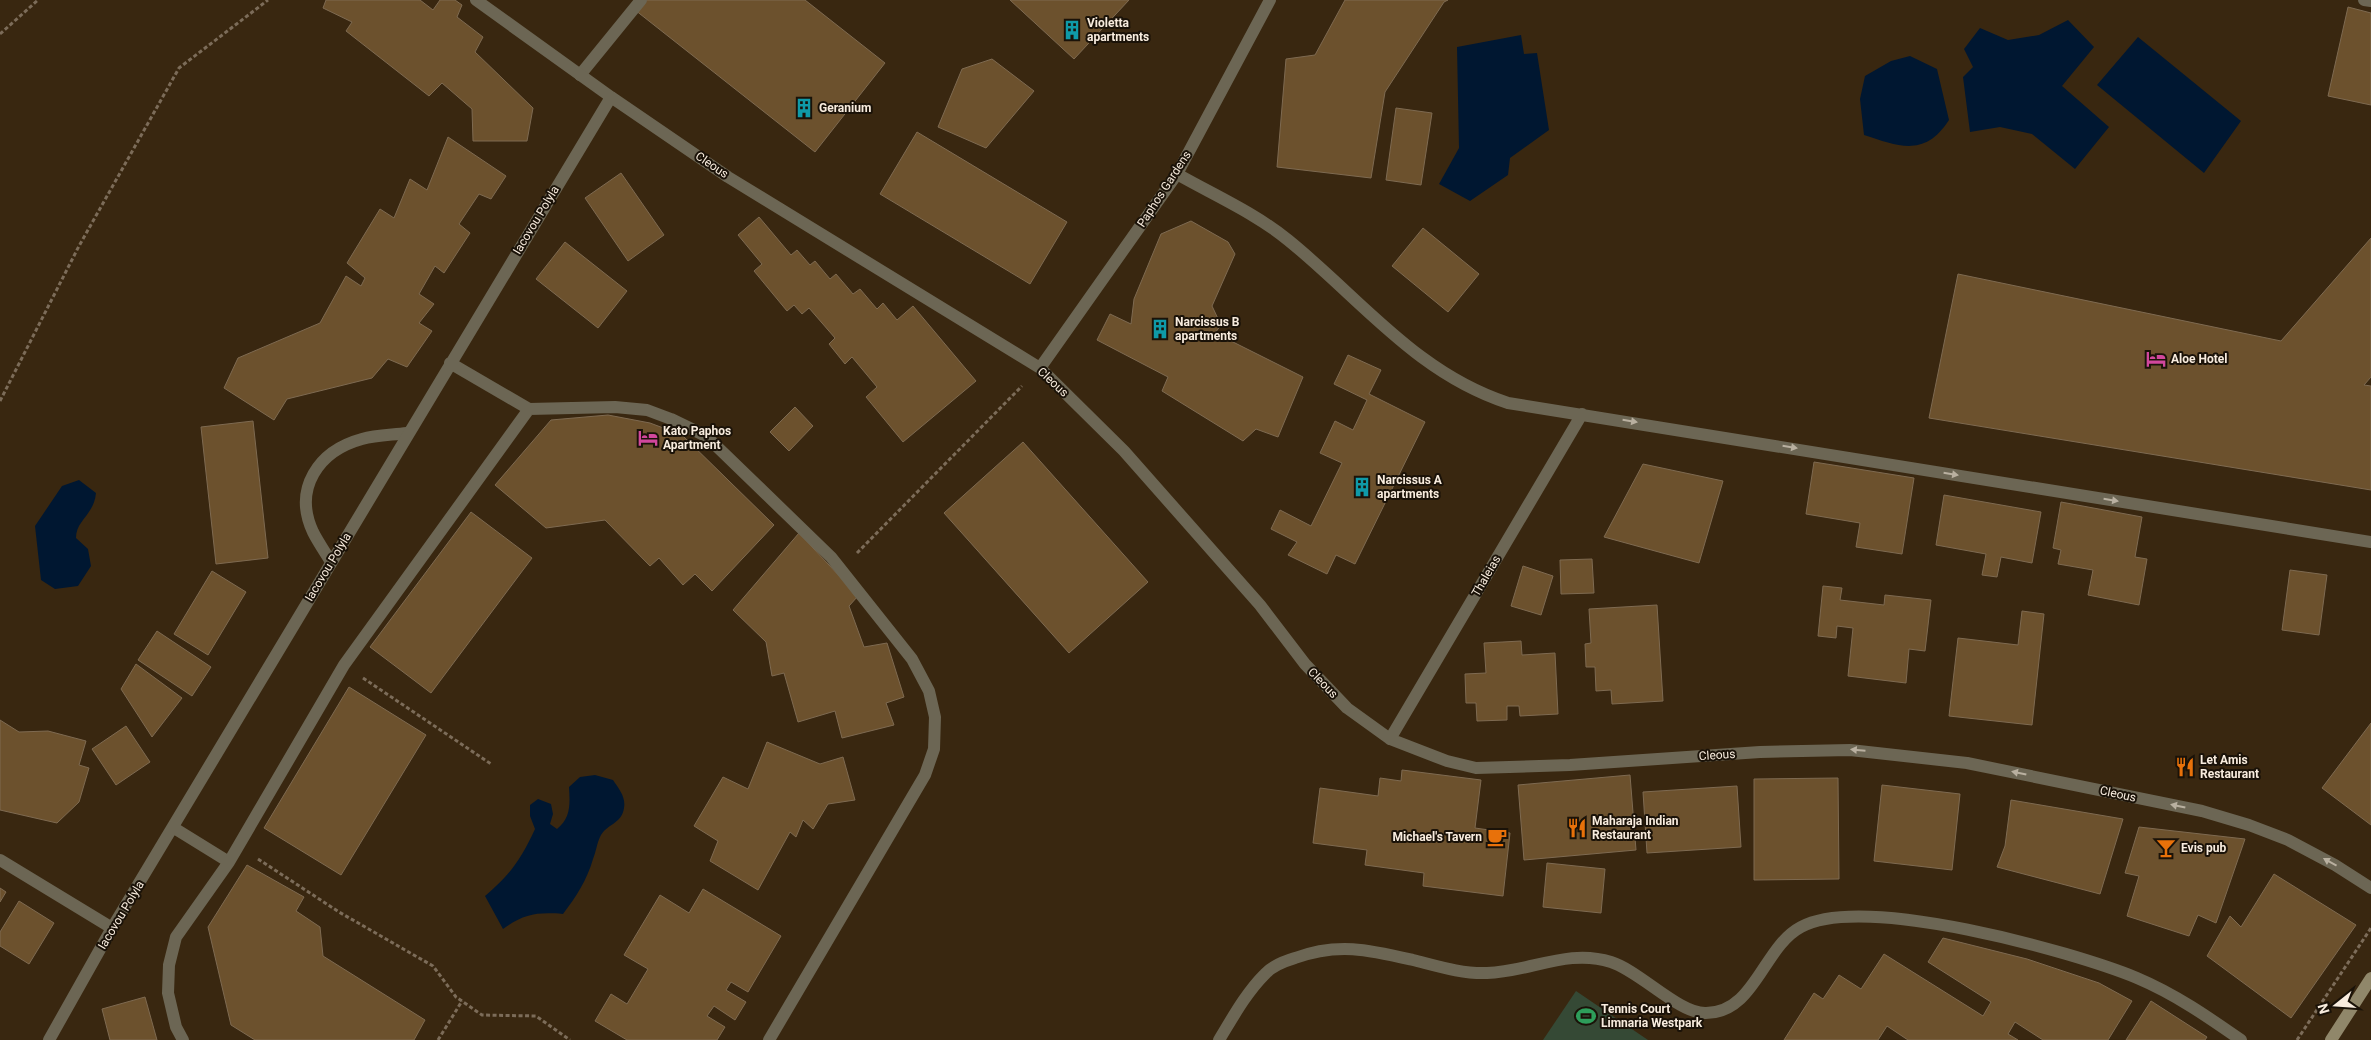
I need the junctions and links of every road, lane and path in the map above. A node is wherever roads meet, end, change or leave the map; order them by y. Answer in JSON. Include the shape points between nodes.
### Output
{"nodes":[{"id":1,"x":38,"y":0,"type":"edge"},
{"id":2,"x":268,"y":0,"type":"edge"},
{"id":3,"x":476,"y":0,"type":"edge"},
{"id":4,"x":641,"y":0,"type":"edge"},
{"id":5,"x":1270,"y":0,"type":"edge"},
{"id":6,"x":2364,"y":0,"type":"edge"},
{"id":7,"x":2371,"y":2,"type":"edge"},
{"id":8,"x":0,"y":34,"type":"edge"},
{"id":9,"x":580,"y":75,"type":"junction"},
{"id":10,"x":611,"y":97,"type":"junction"},
{"id":11,"x":1177,"y":174,"type":"junction"},
{"id":12,"x":450,"y":363,"type":"junction"},
{"id":13,"x":1040,"y":368,"type":"junction"},
{"id":14,"x":0,"y":401,"type":"edge"},
{"id":15,"x":528,"y":409,"type":"junction"},
{"id":16,"x":1582,"y":414,"type":"junction"},
{"id":17,"x":407,"y":433,"type":"junction"},
{"id":18,"x":2371,"y":542,"type":"edge"},
{"id":19,"x":331,"y":562,"type":"junction"},
{"id":20,"x":841,"y":569,"type":"junction"},
{"id":21,"x":344,"y":665,"type":"junction"},
{"id":22,"x":1390,"y":739,"type":"junction"},
{"id":23,"x":491,"y":764,"type":"dead end"},
{"id":24,"x":174,"y":828,"type":"junction"},
{"id":25,"x":238,"y":847,"type":"junction"},
{"id":26,"x":0,"y":860,"type":"edge"},
{"id":27,"x":229,"y":862,"type":"junction"},
{"id":28,"x":2371,"y":888,"type":"edge"},
{"id":29,"x":112,"y":928,"type":"junction"},
{"id":30,"x":2371,"y":928,"type":"edge"},
{"id":31,"x":2371,"y":978,"type":"edge"},
{"id":32,"x":462,"y":1001,"type":"junction"},
{"id":33,"x":50,"y":1040,"type":"edge"},
{"id":34,"x":183,"y":1040,"type":"edge"},
{"id":35,"x":438,"y":1040,"type":"edge"},
{"id":36,"x":570,"y":1040,"type":"edge"},
{"id":37,"x":769,"y":1040,"type":"edge"},
{"id":38,"x":1219,"y":1040,"type":"edge"},
{"id":39,"x":2241,"y":1040,"type":"edge"},
{"id":40,"x":2298,"y":1040,"type":"edge"},
{"id":41,"x":2331,"y":1040,"type":"edge"}],
"edges":[{"from":1,"to":8,"type":"path"},
{"from":2,"to":14,"type":"path","via":[[179,68],[79,246]]},
{"from":3,"to":9,"type":"street","name":"Cleous"},
{"from":4,"to":9,"type":"street"},
{"from":5,"to":11,"type":"street","name":"Paphos Gardens"},
{"from":6,"to":7,"type":"street"},
{"from":9,"to":10,"type":"street","name":"Cleous"},
{"from":10,"to":12,"type":"street","name":"Iacovou Polyla"},
{"from":10,"to":13,"type":"street","name":"Cleous","via":[[728,177]]},
{"from":11,"to":13,"type":"street","name":"Paphos Gardens"},
{"from":11,"to":16,"type":"street","via":[[1262,221],[1288,240],[1415,354],[1448,377],[1480,394],[1508,403]]},
{"from":12,"to":15,"type":"street"},
{"from":12,"to":17,"type":"street","name":"Iacovou Polyla"},
{"from":13,"to":20,"type":"path"},
{"from":13,"to":22,"type":"street","name":"Cleous","via":[[1124,451],[1260,605],[1305,664],[1347,708]]},
{"from":15,"to":20,"type":"street","via":[[615,407],[647,410],[671,418],[706,436]]},
{"from":15,"to":21,"type":"street"},
{"from":16,"to":18,"type":"street","one_way":true},
{"from":16,"to":22,"type":"street","name":"Thaleias"},
{"from":17,"to":19,"type":"street","name":"Iacovou Polyla"},
{"from":17,"to":19,"type":"street","via":[[362,439],[333,450],[312,473],[306,503],[313,531]]},
{"from":19,"to":24,"type":"street","name":"Iacovou Polyla"},
{"from":20,"to":37,"type":"street","via":[[912,660],[929,691],[935,717],[934,749],[925,775]]},
{"from":21,"to":23,"type":"path"},
{"from":21,"to":25,"type":"street"},
{"from":28,"to":22,"type":"street","name":"Cleous","one_way":true,"via":[[2288,840],[2249,825],[2202,811],[1967,763],[1850,750],[1476,768],[1447,761]]},
{"from":24,"to":27,"type":"street"},
{"from":24,"to":29,"type":"street","name":"Iacovou Polyla"},
{"from":25,"to":27,"type":"street"},
{"from":25,"to":32,"type":"path","via":[[339,912],[433,966]]},
{"from":26,"to":29,"type":"street"},
{"from":27,"to":34,"type":"street","via":[[176,937],[169,964],[168,993],[176,1027]]},
{"from":29,"to":33,"type":"street","name":"Iacovou Polyla"},
{"from":30,"to":40,"type":"path"},
{"from":31,"to":41,"type":"main road"},
{"from":32,"to":35,"type":"path"},
{"from":32,"to":36,"type":"path","via":[[482,1015],[536,1016]]},
{"from":38,"to":39,"type":"street","via":[[1249,992],[1267,971],[1309,952],[1354,947],[1466,972],[1487,973],[1565,957],[1589,957],[1628,968],[1685,1007],[1704,1014],[1718,1012],[1740,1000],[1780,944],[1798,928],[1812,922],[1860,917],[1917,920],[1986,934],[2138,978],[2193,1006]]}]}
